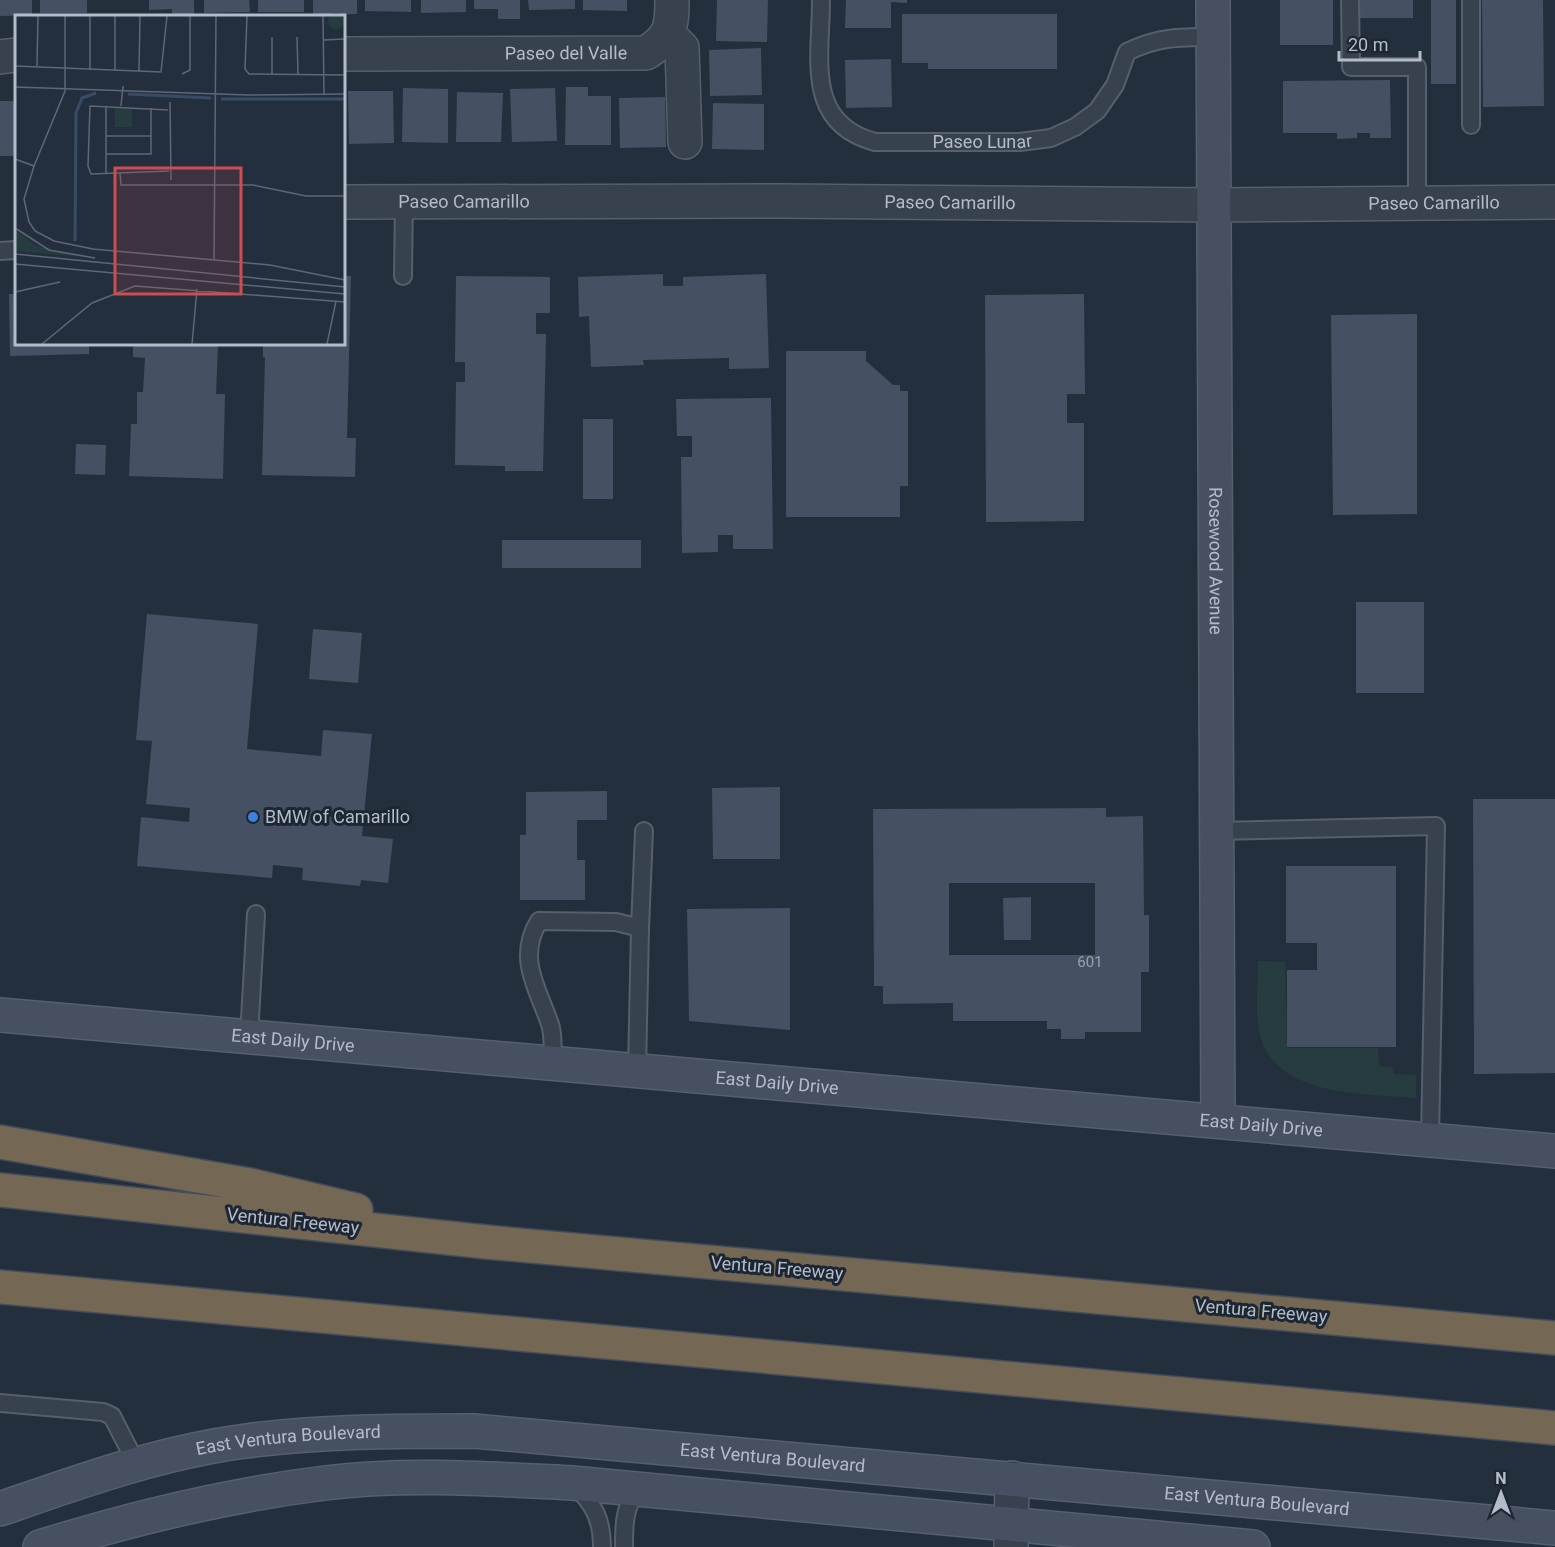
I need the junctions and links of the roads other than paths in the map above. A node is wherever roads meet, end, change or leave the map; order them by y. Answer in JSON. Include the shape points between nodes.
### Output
{"nodes":[{"id":1,"x":672,"y":0,"type":"edge"},
{"id":2,"x":821,"y":0,"type":"edge"},
{"id":3,"x":1213,"y":0,"type":"edge"},
{"id":4,"x":1350,"y":0,"type":"edge"},
{"id":5,"x":1471,"y":0,"type":"edge"},
{"id":6,"x":668,"y":34,"type":"junction"},
{"id":7,"x":1213,"y":36,"type":"junction"},
{"id":8,"x":345,"y":54,"type":"edge"},
{"id":9,"x":15,"y":55,"type":"edge"},
{"id":10,"x":0,"y":57,"type":"edge"},
{"id":11,"x":1471,"y":125,"type":"dead end"},
{"id":12,"x":685,"y":142,"type":"dead end"},
{"id":13,"x":404,"y":200,"type":"junction"},
{"id":14,"x":345,"y":202,"type":"edge"},
{"id":15,"x":1555,"y":202,"type":"edge"},
{"id":16,"x":1417,"y":204,"type":"junction"},
{"id":17,"x":1214,"y":205,"type":"junction"},
{"id":18,"x":15,"y":250,"type":"edge"},
{"id":19,"x":0,"y":251,"type":"edge"},
{"id":20,"x":403,"y":276,"type":"dead end"},
{"id":21,"x":644,"y":831,"type":"dead end"},
{"id":22,"x":1217,"y":831,"type":"junction"},
{"id":23,"x":256,"y":914,"type":"dead end"},
{"id":24,"x":640,"y":928,"type":"junction"},
{"id":25,"x":0,"y":1015,"type":"edge"},
{"id":26,"x":249,"y":1036,"type":"junction"},
{"id":27,"x":553,"y":1062,"type":"junction"},
{"id":28,"x":637,"y":1070,"type":"junction"},
{"id":29,"x":1218,"y":1121,"type":"junction"},
{"id":30,"x":1430,"y":1139,"type":"junction"},
{"id":31,"x":0,"y":1142,"type":"edge"},
{"id":32,"x":1555,"y":1151,"type":"edge"},
{"id":33,"x":0,"y":1190,"type":"edge"},
{"id":34,"x":486,"y":1242,"type":"junction"},
{"id":35,"x":0,"y":1287,"type":"edge"},
{"id":36,"x":1555,"y":1338,"type":"edge"},
{"id":37,"x":0,"y":1403,"type":"edge"},
{"id":38,"x":1555,"y":1428,"type":"edge"},
{"id":39,"x":136,"y":1463,"type":"junction"},
{"id":40,"x":1012,"y":1478,"type":"junction"},
{"id":41,"x":572,"y":1483,"type":"junction"},
{"id":42,"x":637,"y":1490,"type":"junction"},
{"id":43,"x":0,"y":1509,"type":"edge"},
{"id":44,"x":1555,"y":1528,"type":"edge"},
{"id":45,"x":1011,"y":1535,"type":"edge"},
{"id":46,"x":40,"y":1547,"type":"edge"},
{"id":47,"x":602,"y":1547,"type":"edge"},
{"id":48,"x":624,"y":1547,"type":"edge"},
{"id":49,"x":1253,"y":1547,"type":"edge"}],
"edges":[{"from":1,"to":6,"type":"street"},
{"from":2,"to":7,"type":"lane","name":"Paseo Lunar","via":[[821,88],[826,106],[841,127],[875,142],[1020,142],[1052,138],[1097,111],[1115,85],[1127,52],[1150,40]]},
{"from":3,"to":7,"type":"main road","name":"Rosewood Avenue"},
{"from":4,"to":16,"type":"lane","via":[[1351,68],[1417,67]]},
{"from":5,"to":11,"type":"lane"},
{"from":6,"to":8,"type":"street","name":"Paseo del Valle","via":[[646,53]]},
{"from":6,"to":12,"type":"street","via":[[682,48]]},
{"from":7,"to":17,"type":"main road","name":"Rosewood Avenue"},
{"from":9,"to":10,"type":"street"},
{"from":13,"to":14,"type":"street","name":"Paseo Camarillo"},
{"from":13,"to":17,"type":"street","name":"Paseo Camarillo"},
{"from":13,"to":20,"type":"lane"},
{"from":15,"to":16,"type":"street","name":"Paseo Camarillo"},
{"from":16,"to":17,"type":"street","name":"Paseo Camarillo"},
{"from":17,"to":22,"type":"main road","name":"Rosewood Avenue"},
{"from":18,"to":19,"type":"lane"},
{"from":21,"to":24,"type":"lane"},
{"from":22,"to":29,"type":"main road","name":"Rosewood Avenue"},
{"from":22,"to":30,"type":"lane","via":[[1436,826]]},
{"from":23,"to":26,"type":"lane"},
{"from":24,"to":27,"type":"lane","via":[[616,922],[539,921],[531,933],[528,959],[534,988],[551,1027]]},
{"from":24,"to":28,"type":"lane"},
{"from":25,"to":26,"type":"main road","name":"East Daily Drive"},
{"from":26,"to":27,"type":"main road","name":"East Daily Drive"},
{"from":27,"to":28,"type":"main road","name":"East Daily Drive"},
{"from":28,"to":29,"type":"main road","name":"East Daily Drive"},
{"from":29,"to":30,"type":"main road","name":"East Daily Drive"},
{"from":30,"to":32,"type":"main road","name":"East Daily Drive"},
{"from":31,"to":34,"type":"highway","via":[[250,1185]]},
{"from":33,"to":34,"type":"highway","name":"Ventura Freeway"},
{"from":34,"to":36,"type":"highway","name":"Ventura Freeway"},
{"from":35,"to":38,"type":"highway"},
{"from":37,"to":39,"type":"lane","via":[[103,1412],[112,1416]]},
{"from":39,"to":40,"type":"main road","name":"East Ventura Boulevard","via":[[244,1441],[332,1432],[474,1431]]},
{"from":39,"to":43,"type":"main road","name":"East Ventura Boulevard"},
{"from":40,"to":44,"type":"main road","name":"East Ventura Boulevard"},
{"from":40,"to":45,"type":"street"},
{"from":41,"to":42,"type":"main road"},
{"from":41,"to":46,"type":"main road","via":[[460,1478],[327,1483],[134,1519]]},
{"from":41,"to":47,"type":"lane","via":[[589,1499],[599,1516]]},
{"from":42,"to":45,"type":"main road"},
{"from":42,"to":48,"type":"lane","via":[[625,1515]]},
{"from":45,"to":49,"type":"main road"}]}
